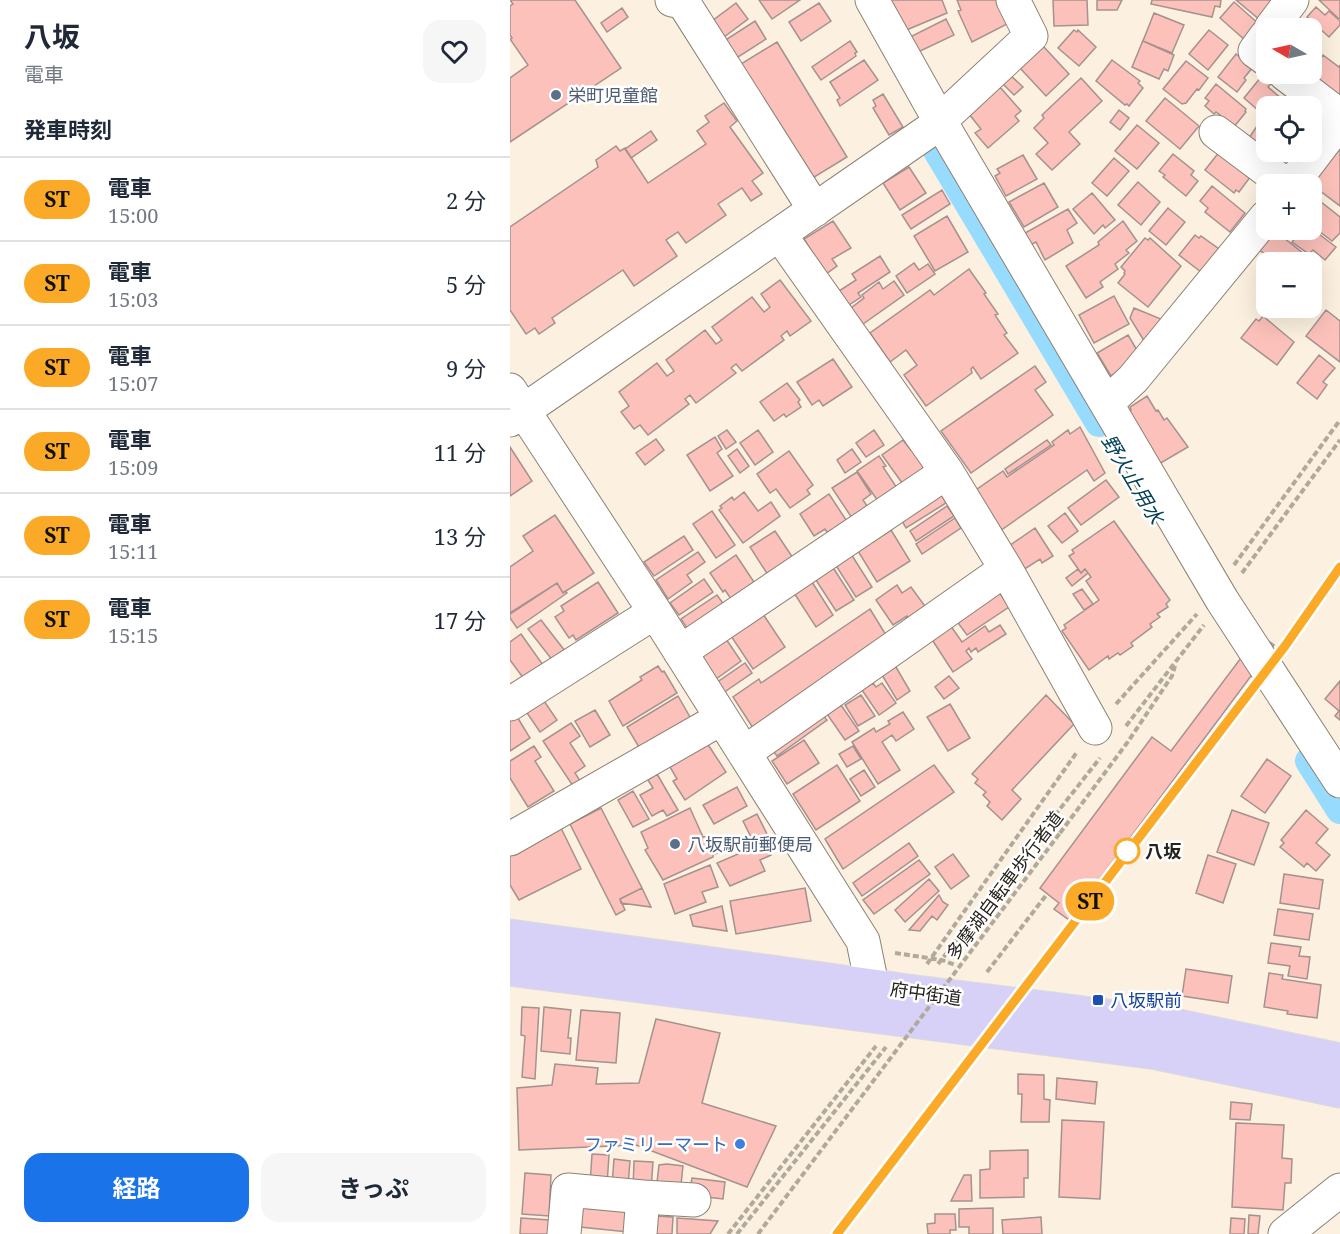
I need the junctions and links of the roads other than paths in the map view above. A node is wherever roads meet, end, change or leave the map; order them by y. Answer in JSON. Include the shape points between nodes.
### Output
{"nodes":[{"id":1,"x":672,"y":0,"type":"edge"},
{"id":2,"x":872,"y":0,"type":"edge"},
{"id":3,"x":1013,"y":0,"type":"edge"},
{"id":4,"x":1292,"y":0,"type":"edge"},
{"id":5,"x":1279,"y":18,"type":"edge"},
{"id":6,"x":1298,"y":84,"type":"edge"},
{"id":7,"x":1340,"y":116,"type":"edge"},
{"id":8,"x":940,"y":121,"type":"junction"},
{"id":9,"x":1340,"y":121,"type":"edge"},
{"id":10,"x":1216,"y":132,"type":"dead end"},
{"id":11,"x":1272,"y":174,"type":"edge"},
{"id":12,"x":1300,"y":174,"type":"edge"},
{"id":13,"x":815,"y":210,"type":"junction"},
{"id":14,"x":1256,"y":229,"type":"edge"},
{"id":15,"x":780,"y":235,"type":"junction"},
{"id":16,"x":1107,"y":403,"type":"junction"},
{"id":17,"x":515,"y":407,"type":"edge"},
{"id":18,"x":947,"y":471,"type":"junction"},
{"id":19,"x":1006,"y":569,"type":"junction"},
{"id":20,"x":655,"y":612,"type":"junction"},
{"id":21,"x":680,"y":652,"type":"junction"},
{"id":22,"x":510,"y":704,"type":"edge"},
{"id":23,"x":722,"y":718,"type":"junction"},
{"id":24,"x":1107,"y":737,"type":"road end"},
{"id":25,"x":744,"y":753,"type":"junction"},
{"id":26,"x":1340,"y":781,"type":"edge"},
{"id":27,"x":510,"y":839,"type":"edge"},
{"id":28,"x":510,"y":936,"type":"edge"},
{"id":29,"x":510,"y":969,"type":"edge"},
{"id":30,"x":874,"y":1014,"type":"junction"},
{"id":31,"x":1340,"y":1060,"type":"edge"},
{"id":32,"x":1340,"y":1091,"type":"edge"},
{"id":33,"x":1340,"y":1190,"type":"edge"},
{"id":34,"x":643,"y":1197,"type":"junction"},
{"id":35,"x":694,"y":1200,"type":"dead end"},
{"id":36,"x":564,"y":1234,"type":"edge"},
{"id":37,"x":640,"y":1234,"type":"edge"},
{"id":38,"x":1285,"y":1234,"type":"edge"}],
"edges":[{"from":1,"to":13,"type":"street","via":[[683,2]]},
{"from":2,"to":8,"type":"street"},
{"from":3,"to":8,"type":"street","via":[[1031,36]]},
{"from":4,"to":5,"type":"street"},
{"from":6,"to":7,"type":"street"},
{"from":8,"to":13,"type":"street"},
{"from":8,"to":16,"type":"street"},
{"from":9,"to":12,"type":"street"},
{"from":10,"to":11,"type":"street"},
{"from":13,"to":15,"type":"street"},
{"from":14,"to":16,"type":"street","via":[[1133,379]]},
{"from":15,"to":17,"type":"street"},
{"from":15,"to":18,"type":"street"},
{"from":16,"to":26,"type":"street","via":[[1210,607]]},
{"from":17,"to":20,"type":"street"},
{"from":18,"to":19,"type":"street"},
{"from":18,"to":21,"type":"street"},
{"from":19,"to":24,"type":"street"},
{"from":19,"to":25,"type":"street"},
{"from":20,"to":21,"type":"street"},
{"from":20,"to":22,"type":"street"},
{"from":21,"to":23,"type":"street"},
{"from":23,"to":25,"type":"street"},
{"from":23,"to":27,"type":"street"},
{"from":25,"to":30,"type":"street","via":[[863,941]]},
{"from":28,"to":30,"type":"main road","name":"府中街道"},
{"from":29,"to":30,"type":"main road","name":"府中街道"},
{"from":30,"to":31,"type":"main road","name":"府中街道","via":[[1164,1023]]},
{"from":30,"to":32,"type":"main road","name":"府中街道","via":[[1157,1053]]},
{"from":33,"to":38,"type":"street"},
{"from":34,"to":35,"type":"street"},
{"from":34,"to":36,"type":"street","via":[[568,1190]]},
{"from":34,"to":37,"type":"street"}]}
